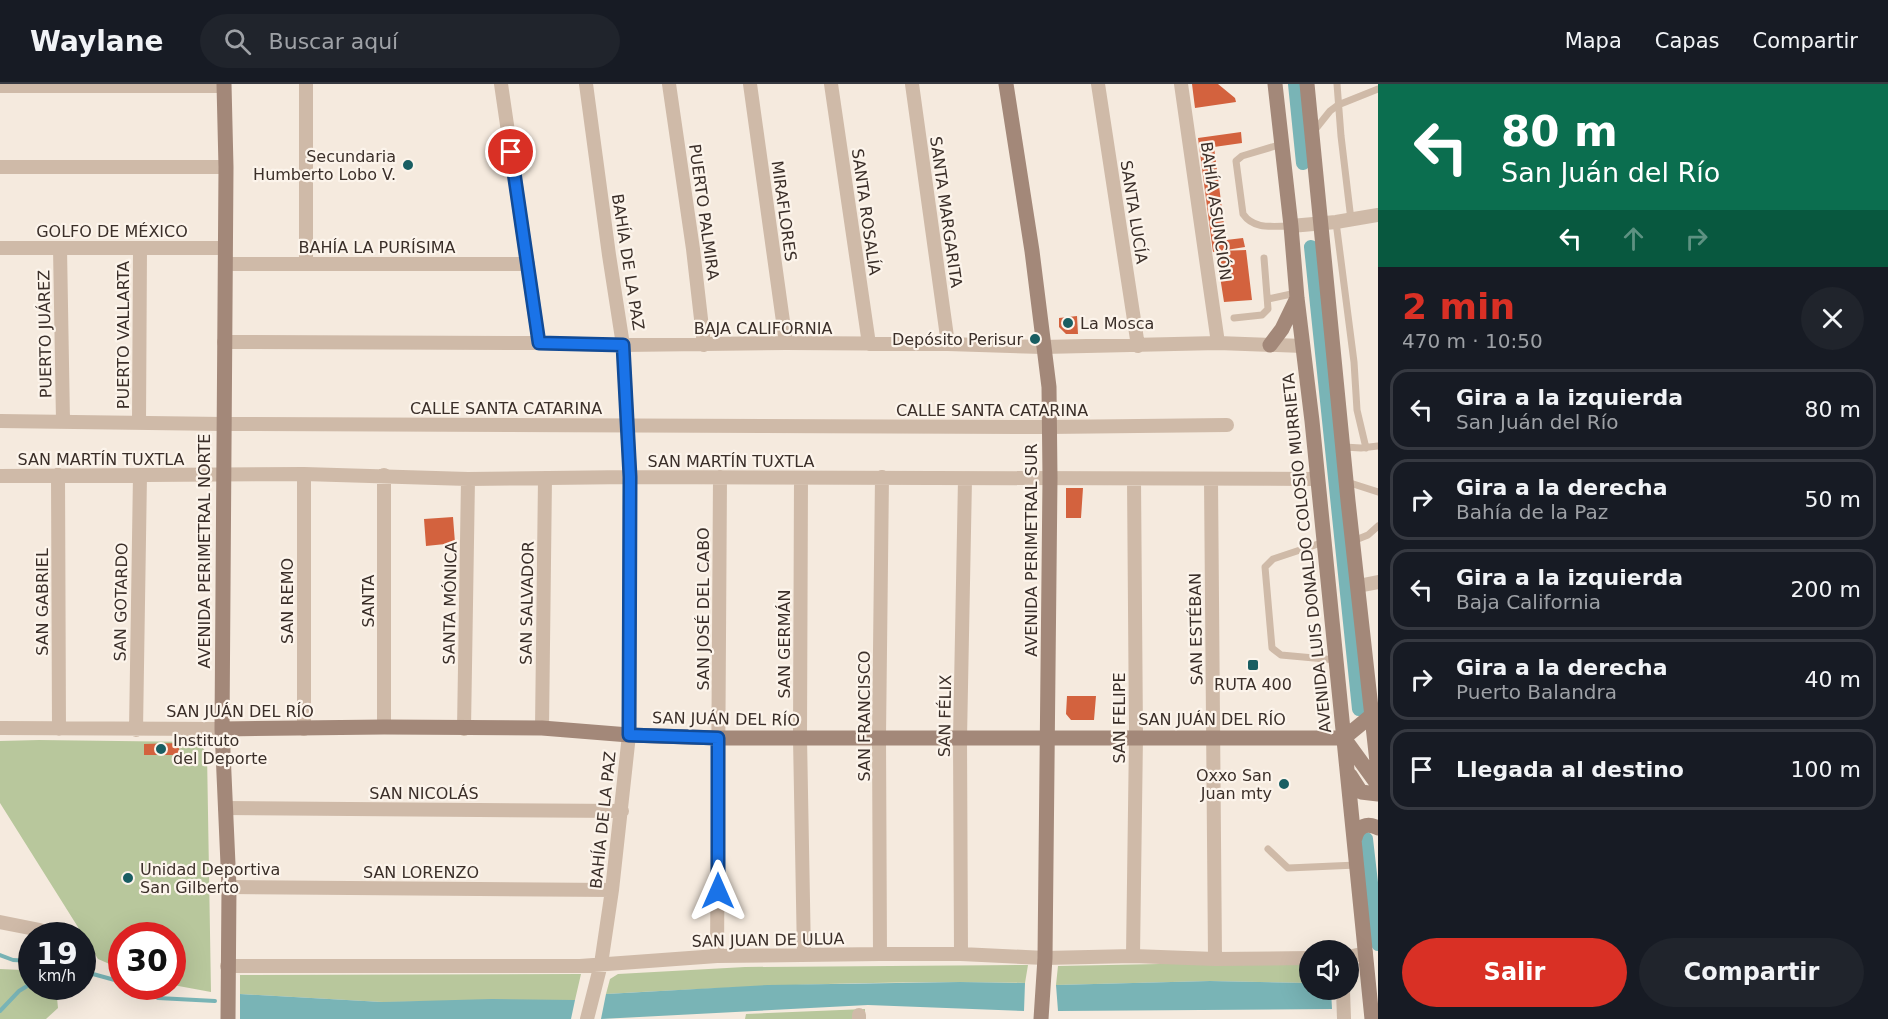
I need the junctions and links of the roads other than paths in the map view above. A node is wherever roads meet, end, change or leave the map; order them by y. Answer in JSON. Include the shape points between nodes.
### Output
{"nodes":[{"id":1,"x":306,"y":84,"type":"edge"},
{"id":2,"x":501,"y":84,"type":"edge"},
{"id":3,"x":586,"y":84,"type":"edge"},
{"id":4,"x":669,"y":84,"type":"edge"},
{"id":5,"x":750,"y":84,"type":"edge"},
{"id":6,"x":831,"y":84,"type":"edge"},
{"id":7,"x":912,"y":84,"type":"edge"},
{"id":8,"x":1006,"y":84,"type":"edge"},
{"id":9,"x":1098,"y":84,"type":"edge"},
{"id":10,"x":1181,"y":84,"type":"edge"},
{"id":11,"x":1275,"y":84,"type":"edge"},
{"id":12,"x":1307,"y":84,"type":"edge"},
{"id":13,"x":1337,"y":84,"type":"edge"},
{"id":14,"x":224,"y":85,"type":"edge"},
{"id":15,"x":0,"y":86,"type":"edge"},
{"id":16,"x":1378,"y":89,"type":"edge"},
{"id":17,"x":1338,"y":105,"type":"junction"},
{"id":18,"x":1312,"y":133,"type":"junction"},
{"id":19,"x":1282,"y":144,"type":"junction"},
{"id":20,"x":0,"y":167,"type":"edge"},
{"id":21,"x":226,"y":167,"type":"junction"},
{"id":22,"x":1378,"y":215,"type":"edge"},
{"id":23,"x":1351,"y":220,"type":"junction"},
{"id":24,"x":1329,"y":223,"type":"junction"},
{"id":25,"x":1291,"y":226,"type":"junction"},
{"id":26,"x":0,"y":248,"type":"edge"},
{"id":27,"x":60,"y":248,"type":"junction"},
{"id":28,"x":141,"y":248,"type":"junction"},
{"id":29,"x":225,"y":248,"type":"junction"},
{"id":30,"x":1264,"y":258,"type":"dead end"},
{"id":31,"x":225,"y":264,"type":"junction"},
{"id":32,"x":306,"y":264,"type":"junction"},
{"id":33,"x":528,"y":264,"type":"junction"},
{"id":34,"x":1296,"y":296,"type":"junction"},
{"id":35,"x":1268,"y":299,"type":"junction"},
{"id":36,"x":1234,"y":318,"type":"dead end"},
{"id":37,"x":224,"y":342,"type":"junction"},
{"id":38,"x":539,"y":343,"type":"junction"},
{"id":39,"x":786,"y":343,"type":"junction"},
{"id":40,"x":1218,"y":343,"type":"junction"},
{"id":41,"x":869,"y":344,"type":"junction"},
{"id":42,"x":948,"y":344,"type":"junction"},
{"id":43,"x":623,"y":345,"type":"junction"},
{"id":44,"x":704,"y":345,"type":"junction"},
{"id":45,"x":1270,"y":345,"type":"junction"},
{"id":46,"x":1138,"y":346,"type":"junction"},
{"id":47,"x":1303,"y":346,"type":"junction"},
{"id":48,"x":1043,"y":347,"type":"junction"},
{"id":49,"x":0,"y":421,"type":"edge"},
{"id":50,"x":63,"y":421,"type":"junction"},
{"id":51,"x":140,"y":422,"type":"junction"},
{"id":52,"x":223,"y":424,"type":"junction"},
{"id":53,"x":1227,"y":424,"type":"dead end"},
{"id":54,"x":627,"y":425,"type":"junction"},
{"id":55,"x":1049,"y":427,"type":"junction"},
{"id":56,"x":1378,"y":446,"type":"edge"},
{"id":57,"x":1344,"y":447,"type":"junction"},
{"id":58,"x":1366,"y":448,"type":"junction"},
{"id":59,"x":222,"y":474,"type":"junction"},
{"id":60,"x":304,"y":474,"type":"junction"},
{"id":61,"x":58,"y":475,"type":"junction"},
{"id":62,"x":140,"y":475,"type":"junction"},
{"id":63,"x":384,"y":475,"type":"junction"},
{"id":64,"x":0,"y":476,"type":"edge"},
{"id":65,"x":630,"y":477,"type":"junction"},
{"id":66,"x":720,"y":477,"type":"junction"},
{"id":67,"x":882,"y":477,"type":"junction"},
{"id":68,"x":545,"y":478,"type":"junction"},
{"id":69,"x":801,"y":478,"type":"junction"},
{"id":70,"x":1050,"y":478,"type":"junction"},
{"id":71,"x":468,"y":479,"type":"junction"},
{"id":72,"x":965,"y":479,"type":"junction"},
{"id":73,"x":1134,"y":479,"type":"junction"},
{"id":74,"x":1211,"y":479,"type":"junction"},
{"id":75,"x":1317,"y":479,"type":"junction"},
{"id":76,"x":1347,"y":482,"type":"junction"},
{"id":77,"x":1378,"y":492,"type":"edge"},
{"id":78,"x":1378,"y":526,"type":"edge"},
{"id":79,"x":1368,"y":535,"type":"junction"},
{"id":80,"x":1378,"y":535,"type":"edge"},
{"id":81,"x":1353,"y":541,"type":"junction"},
{"id":82,"x":1324,"y":542,"type":"junction"},
{"id":83,"x":1378,"y":582,"type":"edge"},
{"id":84,"x":1358,"y":586,"type":"junction"},
{"id":85,"x":1336,"y":660,"type":"junction"},
{"id":86,"x":1372,"y":715,"type":"junction"},
{"id":87,"x":384,"y":727,"type":"junction"},
{"id":88,"x":542,"y":728,"type":"junction"},
{"id":89,"x":0,"y":729,"type":"edge"},
{"id":90,"x":59,"y":729,"type":"junction"},
{"id":91,"x":222,"y":729,"type":"junction"},
{"id":92,"x":304,"y":729,"type":"junction"},
{"id":93,"x":464,"y":729,"type":"junction"},
{"id":94,"x":136,"y":730,"type":"junction"},
{"id":95,"x":629,"y":735,"type":"junction"},
{"id":96,"x":1136,"y":736,"type":"junction"},
{"id":97,"x":879,"y":737,"type":"junction"},
{"id":98,"x":718,"y":738,"type":"junction"},
{"id":99,"x":800,"y":738,"type":"junction"},
{"id":100,"x":1047,"y":738,"type":"junction"},
{"id":101,"x":1214,"y":738,"type":"junction"},
{"id":102,"x":1344,"y":738,"type":"junction"},
{"id":103,"x":960,"y":739,"type":"junction"},
{"id":104,"x":1347,"y":770,"type":"junction"},
{"id":105,"x":1378,"y":771,"type":"edge"},
{"id":106,"x":1378,"y":785,"type":"edge"},
{"id":107,"x":1378,"y":794,"type":"edge"},
{"id":108,"x":225,"y":808,"type":"junction"},
{"id":109,"x":622,"y":810,"type":"junction"},
{"id":110,"x":1378,"y":828,"type":"edge"},
{"id":111,"x":1354,"y":838,"type":"junction"},
{"id":112,"x":1268,"y":849,"type":"dead end"},
{"id":113,"x":1357,"y":865,"type":"junction"},
{"id":114,"x":229,"y":887,"type":"junction"},
{"id":115,"x":612,"y":890,"type":"junction"},
{"id":116,"x":0,"y":922,"type":"edge"},
{"id":117,"x":18,"y":926,"type":"edge"},
{"id":118,"x":1366,"y":953,"type":"junction"},
{"id":119,"x":880,"y":954,"type":"junction"},
{"id":120,"x":961,"y":954,"type":"junction"},
{"id":121,"x":804,"y":955,"type":"junction"},
{"id":122,"x":1359,"y":955,"type":"edge"},
{"id":123,"x":717,"y":956,"type":"junction"},
{"id":124,"x":1133,"y":956,"type":"junction"},
{"id":125,"x":1045,"y":958,"type":"junction"},
{"id":126,"x":1299,"y":958,"type":"edge"},
{"id":127,"x":1215,"y":959,"type":"junction"},
{"id":128,"x":602,"y":964,"type":"junction"},
{"id":129,"x":227,"y":966,"type":"junction"},
{"id":130,"x":1344,"y":1000,"type":"edge"},
{"id":131,"x":228,"y":1019,"type":"edge"},
{"id":132,"x":587,"y":1019,"type":"edge"},
{"id":133,"x":1041,"y":1019,"type":"edge"},
{"id":134,"x":1344,"y":1019,"type":"edge"},
{"id":135,"x":1371,"y":1019,"type":"edge"}],
"edges":[{"from":1,"to":32,"type":"street"},
{"from":2,"to":33,"type":"street"},
{"from":3,"to":43,"type":"street","name":"BAHÍA DE LA PAZ"},
{"from":4,"to":44,"type":"street","name":"PUERTO PALMIRA"},
{"from":5,"to":39,"type":"street","name":"MIRAFLORES"},
{"from":6,"to":41,"type":"street","name":"SANTA ROSALÍA"},
{"from":7,"to":42,"type":"street","name":"SANTA MARGARITA"},
{"from":8,"to":48,"type":"street","name":"AVENIDA PERIMETRAL SUR"},
{"from":9,"to":46,"type":"street","name":"SANTA LUCÍA"},
{"from":10,"to":40,"type":"street","name":"BAHÍA ASUNCIÓN"},
{"from":11,"to":19,"type":"street","name":"AVENIDA LUIS DONALDO COLOSIO MURRIETA"},
{"from":12,"to":18,"type":"street"},
{"from":13,"to":17,"type":"lane"},
{"from":14,"to":15,"type":"street"},
{"from":14,"to":21,"type":"street","name":"AVENIDA PERIMETRAL NORTE"},
{"from":16,"to":17,"type":"lane"},
{"from":17,"to":18,"type":"lane"},
{"from":17,"to":23,"type":"lane"},
{"from":18,"to":24,"type":"street"},
{"from":19,"to":25,"type":"street","name":"AVENIDA LUIS DONALDO COLOSIO MURRIETA"},
{"from":19,"to":25,"type":"lane","via":[[1236,161],[1247,220],[1259,226]]},
{"from":20,"to":21,"type":"street"},
{"from":21,"to":29,"type":"street","name":"AVENIDA PERIMETRAL NORTE"},
{"from":22,"to":23,"type":"street"},
{"from":23,"to":24,"type":"street"},
{"from":24,"to":25,"type":"street"},
{"from":24,"to":57,"type":"street"},
{"from":24,"to":58,"type":"lane"},
{"from":25,"to":34,"type":"street","name":"AVENIDA LUIS DONALDO COLOSIO MURRIETA"},
{"from":26,"to":27,"type":"street","name":"GOLFO DE MÉXICO"},
{"from":27,"to":28,"type":"street","name":"GOLFO DE MÉXICO"},
{"from":27,"to":50,"type":"street","name":"PUERTO JUÁREZ"},
{"from":28,"to":29,"type":"street","name":"GOLFO DE MÉXICO"},
{"from":28,"to":51,"type":"street","name":"PUERTO VALLARTA"},
{"from":29,"to":31,"type":"street","name":"AVENIDA PERIMETRAL NORTE"},
{"from":30,"to":35,"type":"lane"},
{"from":31,"to":32,"type":"street","name":"BAHÍA LA PURÍSIMA"},
{"from":31,"to":37,"type":"street","name":"AVENIDA PERIMETRAL NORTE"},
{"from":32,"to":33,"type":"street","name":"BAHÍA LA PURÍSIMA"},
{"from":33,"to":38,"type":"street"},
{"from":34,"to":35,"type":"lane"},
{"from":34,"to":45,"type":"street","via":[[1282,329]]},
{"from":34,"to":47,"type":"street","name":"AVENIDA LUIS DONALDO COLOSIO MURRIETA"},
{"from":35,"to":36,"type":"lane","via":[[1265,314]]},
{"from":37,"to":38,"type":"street","name":"BAJA CALIFORNIA"},
{"from":37,"to":52,"type":"street","name":"AVENIDA PERIMETRAL NORTE"},
{"from":38,"to":43,"type":"street","name":"BAJA CALIFORNIA"},
{"from":39,"to":41,"type":"street","name":"BAJA CALIFORNIA"},
{"from":39,"to":44,"type":"street","name":"BAJA CALIFORNIA"},
{"from":40,"to":45,"type":"street","name":"BAJA CALIFORNIA"},
{"from":40,"to":46,"type":"street","name":"BAJA CALIFORNIA"},
{"from":41,"to":42,"type":"street","name":"BAJA CALIFORNIA"},
{"from":42,"to":48,"type":"street","name":"BAJA CALIFORNIA"},
{"from":43,"to":44,"type":"street","name":"BAJA CALIFORNIA"},
{"from":43,"to":54,"type":"street","name":"BAHÍA DE LA PAZ"},
{"from":45,"to":47,"type":"street","name":"BAJA CALIFORNIA"},
{"from":46,"to":48,"type":"street","name":"BAJA CALIFORNIA"},
{"from":47,"to":75,"type":"street","name":"AVENIDA LUIS DONALDO COLOSIO MURRIETA"},
{"from":48,"to":55,"type":"street","name":"AVENIDA PERIMETRAL SUR"},
{"from":49,"to":50,"type":"street","name":"CALLE SANTA CATARINA"},
{"from":50,"to":51,"type":"street","name":"CALLE SANTA CATARINA"},
{"from":51,"to":52,"type":"street","name":"CALLE SANTA CATARINA"},
{"from":52,"to":54,"type":"street","name":"CALLE SANTA CATARINA"},
{"from":52,"to":59,"type":"street","name":"AVENIDA PERIMETRAL NORTE"},
{"from":53,"to":55,"type":"street","name":"CALLE SANTA CATARINA"},
{"from":54,"to":55,"type":"street","name":"CALLE SANTA CATARINA"},
{"from":54,"to":65,"type":"street","name":"BAHÍA DE LA PAZ"},
{"from":55,"to":70,"type":"street","name":"AVENIDA PERIMETRAL SUR"},
{"from":56,"to":58,"type":"lane"},
{"from":57,"to":58,"type":"lane"},
{"from":57,"to":76,"type":"street"},
{"from":59,"to":60,"type":"street","name":"SAN MARTÍN TUXTLA"},
{"from":59,"to":62,"type":"street","name":"SAN MARTÍN TUXTLA"},
{"from":59,"to":91,"type":"street","name":"AVENIDA PERIMETRAL NORTE"},
{"from":60,"to":63,"type":"street","name":"SAN MARTÍN TUXTLA"},
{"from":60,"to":92,"type":"street","name":"SAN REMO"},
{"from":61,"to":62,"type":"street","name":"SAN MARTÍN TUXTLA"},
{"from":61,"to":64,"type":"street","name":"SAN MARTÍN TUXTLA"},
{"from":61,"to":90,"type":"street","name":"SAN GABRIEL"},
{"from":62,"to":94,"type":"street","name":"SAN GOTARDO"},
{"from":63,"to":71,"type":"street","name":"SAN MARTÍN TUXTLA"},
{"from":63,"to":87,"type":"street","name":"SANTA"},
{"from":65,"to":66,"type":"street","name":"SAN MARTÍN TUXTLA"},
{"from":65,"to":68,"type":"street","name":"SAN MARTÍN TUXTLA"},
{"from":65,"to":95,"type":"street","name":"BAHÍA DE LA PAZ"},
{"from":66,"to":69,"type":"street","name":"SAN MARTÍN TUXTLA"},
{"from":66,"to":98,"type":"street","name":"SAN JOSÉ DEL CABO"},
{"from":67,"to":69,"type":"street","name":"SAN MARTÍN TUXTLA"},
{"from":67,"to":72,"type":"street","name":"SAN MARTÍN TUXTLA"},
{"from":67,"to":97,"type":"street","name":"SAN FRANCISCO"},
{"from":68,"to":71,"type":"street","name":"SAN MARTÍN TUXTLA"},
{"from":68,"to":88,"type":"street","name":"SAN SALVADOR"},
{"from":69,"to":99,"type":"street","name":"SAN GERMÁN"},
{"from":70,"to":72,"type":"street","name":"SAN MARTÍN TUXTLA"},
{"from":70,"to":73,"type":"street","name":"SAN MARTÍN TUXTLA"},
{"from":70,"to":100,"type":"street","name":"AVENIDA PERIMETRAL SUR"},
{"from":71,"to":93,"type":"street","name":"SANTA MÓNICA"},
{"from":72,"to":103,"type":"street","name":"SAN FÉLIX"},
{"from":73,"to":74,"type":"street","name":"SAN MARTÍN TUXTLA"},
{"from":73,"to":96,"type":"street","name":"SAN FELIPE"},
{"from":74,"to":75,"type":"street","name":"SAN MARTÍN TUXTLA"},
{"from":74,"to":101,"type":"street","name":"SAN ESTÉBAN"},
{"from":75,"to":82,"type":"street","name":"AVENIDA LUIS DONALDO COLOSIO MURRIETA"},
{"from":76,"to":77,"type":"lane"},
{"from":76,"to":81,"type":"street"},
{"from":78,"to":79,"type":"lane"},
{"from":79,"to":80,"type":"lane"},
{"from":79,"to":81,"type":"lane"},
{"from":81,"to":84,"type":"street"},
{"from":82,"to":85,"type":"street","name":"AVENIDA LUIS DONALDO COLOSIO MURRIETA"},
{"from":82,"to":85,"type":"lane","via":[[1273,559],[1265,567],[1272,648],[1281,655]]},
{"from":83,"to":84,"type":"street"},
{"from":84,"to":86,"type":"street"},
{"from":85,"to":102,"type":"street","name":"AVENIDA LUIS DONALDO COLOSIO MURRIETA"},
{"from":86,"to":102,"type":"street"},
{"from":86,"to":105,"type":"street"},
{"from":87,"to":92,"type":"street","name":"SAN JUÁN DEL RÍO"},
{"from":87,"to":93,"type":"street","name":"SAN JUÁN DEL RÍO"},
{"from":88,"to":93,"type":"street","name":"SAN JUÁN DEL RÍO"},
{"from":88,"to":95,"type":"street","name":"SAN JUÁN DEL RÍO"},
{"from":89,"to":90,"type":"street","name":"SAN JUÁN DEL RÍO"},
{"from":90,"to":94,"type":"street","name":"SAN JUÁN DEL RÍO"},
{"from":91,"to":92,"type":"street","name":"SAN JUÁN DEL RÍO"},
{"from":91,"to":94,"type":"street","name":"SAN JUÁN DEL RÍO"},
{"from":91,"to":108,"type":"street","name":"AVENIDA PERIMETRAL NORTE"},
{"from":95,"to":98,"type":"street","name":"SAN JUÁN DEL RÍO"},
{"from":95,"to":109,"type":"street","name":"BAHÍA DE LA PAZ"},
{"from":96,"to":100,"type":"street","name":"SAN JUÁN DEL RÍO"},
{"from":96,"to":101,"type":"street","name":"SAN JUÁN DEL RÍO"},
{"from":96,"to":124,"type":"street","name":"SAN FELIPE"},
{"from":97,"to":99,"type":"street","name":"SAN JUÁN DEL RÍO"},
{"from":97,"to":103,"type":"street","name":"SAN JUÁN DEL RÍO"},
{"from":97,"to":119,"type":"street","name":"SAN FRANCISCO"},
{"from":98,"to":99,"type":"street","name":"SAN JUÁN DEL RÍO"},
{"from":98,"to":123,"type":"street","name":"SAN JOSÉ DEL CABO"},
{"from":99,"to":121,"type":"street","name":"SAN GERMÁN"},
{"from":100,"to":103,"type":"street","name":"SAN JUÁN DEL RÍO"},
{"from":100,"to":125,"type":"street","name":"AVENIDA PERIMETRAL SUR"},
{"from":101,"to":102,"type":"street","name":"SAN JUÁN DEL RÍO"},
{"from":101,"to":127,"type":"street","name":"SAN ESTÉBAN"},
{"from":102,"to":104,"type":"street","name":"AVENIDA LUIS DONALDO COLOSIO MURRIETA"},
{"from":102,"to":106,"type":"street"},
{"from":103,"to":120,"type":"street","name":"SAN FÉLIX"},
{"from":104,"to":107,"type":"street","via":[[1361,792]]},
{"from":104,"to":111,"type":"street","name":"AVENIDA LUIS DONALDO COLOSIO MURRIETA"},
{"from":108,"to":109,"type":"street","name":"SAN NICOLÁS"},
{"from":108,"to":114,"type":"street","name":"AVENIDA PERIMETRAL NORTE"},
{"from":109,"to":115,"type":"street","name":"BAHÍA DE LA PAZ"},
{"from":110,"to":111,"type":"street","via":[[1363,826]]},
{"from":111,"to":113,"type":"street","name":"AVENIDA LUIS DONALDO COLOSIO MURRIETA"},
{"from":112,"to":113,"type":"lane","via":[[1288,868]]},
{"from":113,"to":118,"type":"street","name":"AVENIDA LUIS DONALDO COLOSIO MURRIETA"},
{"from":114,"to":115,"type":"street","name":"SAN LORENZO"},
{"from":114,"to":129,"type":"street","name":"AVENIDA PERIMETRAL NORTE"},
{"from":115,"to":128,"type":"street","name":"BAHÍA DE LA PAZ"},
{"from":116,"to":117,"type":"street"},
{"from":118,"to":122,"type":"street"},
{"from":118,"to":135,"type":"street","name":"AVENIDA LUIS DONALDO COLOSIO MURRIETA"},
{"from":119,"to":120,"type":"street","name":"SAN JUAN DE ULUA"},
{"from":119,"to":121,"type":"street","name":"SAN JUAN DE ULUA"},
{"from":120,"to":125,"type":"street","name":"SAN JUAN DE ULUA"},
{"from":121,"to":123,"type":"street","name":"SAN JUAN DE ULUA"},
{"from":123,"to":128,"type":"street","name":"SAN JUAN DE ULUA"},
{"from":124,"to":125,"type":"street","name":"SAN JUAN DE ULUA"},
{"from":124,"to":127,"type":"street","name":"SAN JUAN DE ULUA"},
{"from":125,"to":133,"type":"street","name":"AVENIDA PERIMETRAL SUR"},
{"from":126,"to":127,"type":"street","name":"SAN JUAN DE ULUA"},
{"from":128,"to":129,"type":"street","name":"SAN JUAN DE ULUA"},
{"from":128,"to":132,"type":"street","name":"BAHÍA DE LA PAZ"},
{"from":129,"to":131,"type":"street","name":"AVENIDA PERIMETRAL NORTE"},
{"from":130,"to":134,"type":"street"}]}
